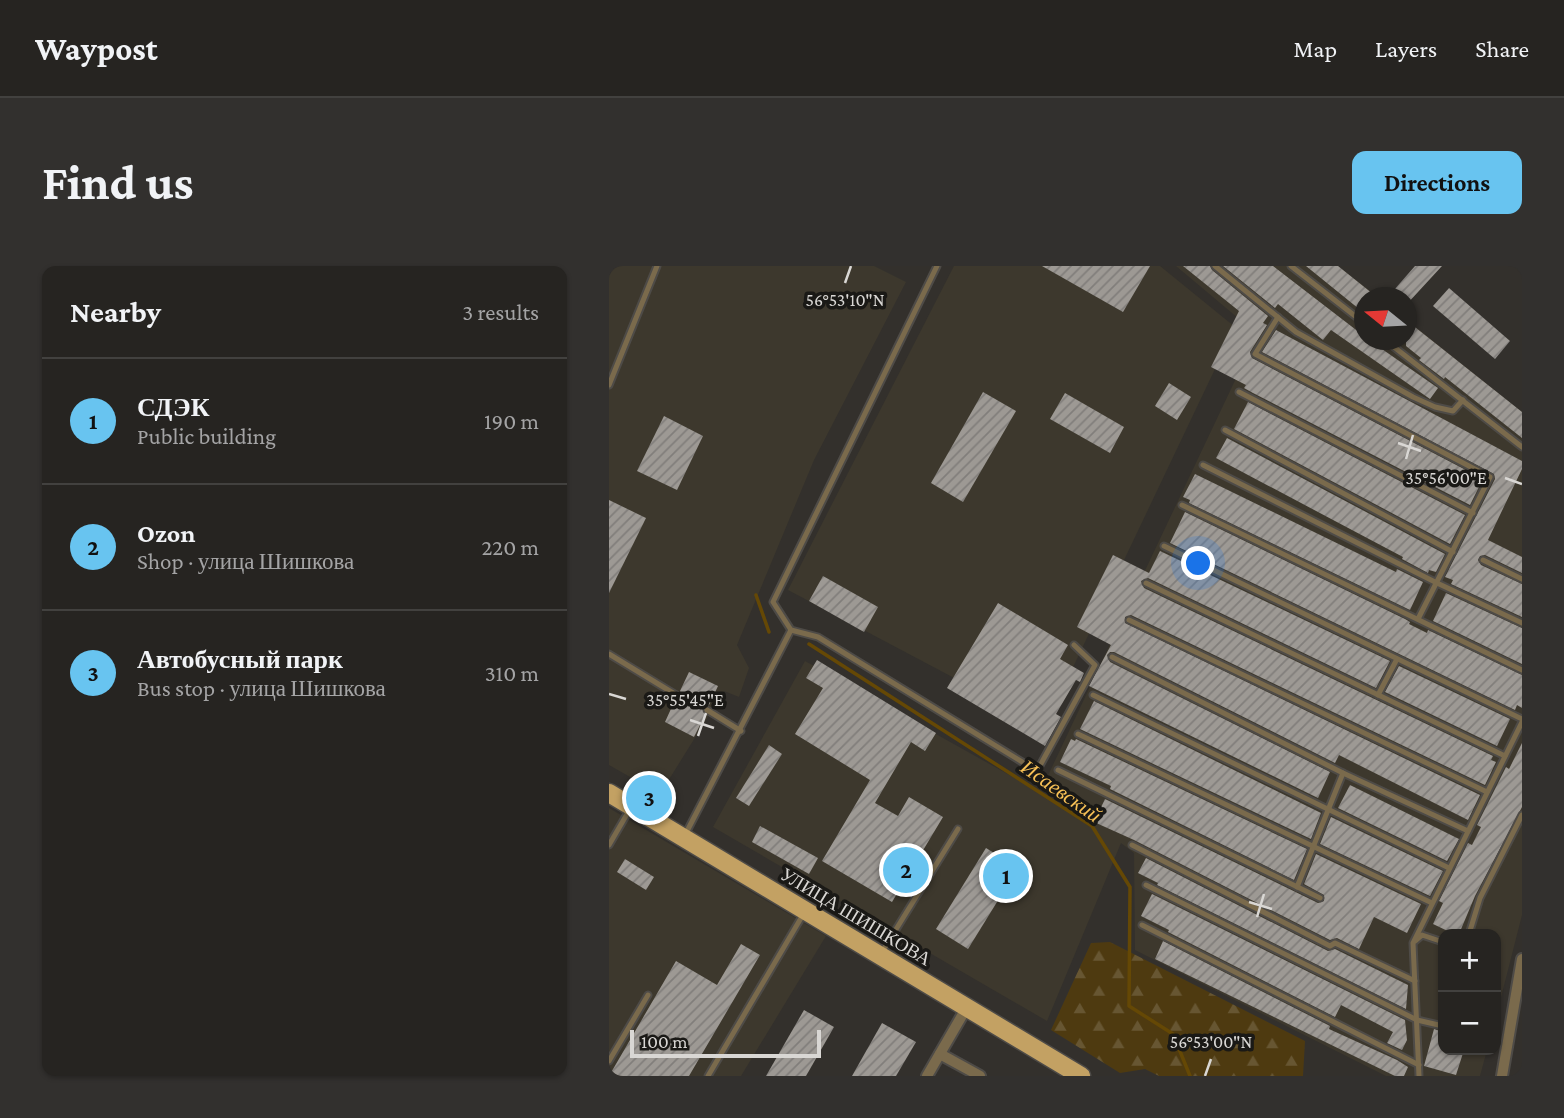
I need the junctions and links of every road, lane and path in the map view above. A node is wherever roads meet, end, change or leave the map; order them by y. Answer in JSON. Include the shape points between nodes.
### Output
{"nodes":[{"id":1,"x":657,"y":266,"type":"edge"},
{"id":2,"x":937,"y":266,"type":"edge"},
{"id":3,"x":1215,"y":266,"type":"edge"},
{"id":4,"x":1291,"y":266,"type":"edge"},
{"id":5,"x":1354,"y":315,"type":"edge"},
{"id":6,"x":1278,"y":317,"type":"junction"},
{"id":7,"x":1398,"y":350,"type":"edge"},
{"id":8,"x":609,"y":385,"type":"edge"},
{"id":9,"x":1239,"y":393,"type":"dead end"},
{"id":10,"x":1463,"y":400,"type":"junction"},
{"id":11,"x":1225,"y":430,"type":"dead end"},
{"id":12,"x":1522,"y":447,"type":"edge"},
{"id":13,"x":1203,"y":465,"type":"dead end"},
{"id":14,"x":1182,"y":505,"type":"dead end"},
{"id":15,"x":1473,"y":513,"type":"junction"},
{"id":16,"x":1164,"y":546,"type":"dead end"},
{"id":17,"x":1453,"y":552,"type":"junction"},
{"id":18,"x":1483,"y":560,"type":"dead end"},
{"id":19,"x":1522,"y":579,"type":"edge"},
{"id":20,"x":1146,"y":583,"type":"dead end"},
{"id":21,"x":1437,"y":583,"type":"junction"},
{"id":22,"x":1418,"y":619,"type":"junction"},
{"id":23,"x":1129,"y":620,"type":"dead end"},
{"id":24,"x":1522,"y":623,"type":"edge"},
{"id":25,"x":792,"y":631,"type":"junction"},
{"id":26,"x":1074,"y":645,"type":"dead end"},
{"id":27,"x":609,"y":654,"type":"edge"},
{"id":28,"x":1112,"y":657,"type":"dead end"},
{"id":29,"x":1397,"y":659,"type":"junction"},
{"id":30,"x":1522,"y":670,"type":"edge"},
{"id":31,"x":1093,"y":695,"type":"dead end"},
{"id":32,"x":1378,"y":695,"type":"junction"},
{"id":33,"x":678,"y":696,"type":"dead end"},
{"id":34,"x":707,"y":710,"type":"dead end"},
{"id":35,"x":1522,"y":721,"type":"edge"},
{"id":36,"x":741,"y":731,"type":"junction"},
{"id":37,"x":1077,"y":734,"type":"dead end"},
{"id":38,"x":1505,"y":756,"type":"junction"},
{"id":39,"x":1058,"y":770,"type":"dead end"},
{"id":40,"x":1343,"y":773,"type":"junction"},
{"id":41,"x":1487,"y":792,"type":"junction"},
{"id":42,"x":609,"y":793,"type":"edge"},
{"id":43,"x":631,"y":806,"type":"junction"},
{"id":44,"x":1327,"y":810,"type":"junction"},
{"id":45,"x":1522,"y":815,"type":"edge"},
{"id":46,"x":958,"y":829,"type":"dead end"},
{"id":47,"x":1468,"y":831,"type":"junction"},
{"id":48,"x":683,"y":837,"type":"junction"},
{"id":49,"x":609,"y":845,"type":"edge"},
{"id":50,"x":1132,"y":845,"type":"dead end"},
{"id":51,"x":1315,"y":847,"type":"junction"},
{"id":52,"x":1449,"y":868,"type":"junction"},
{"id":53,"x":1146,"y":885,"type":"dead end"},
{"id":54,"x":1297,"y":887,"type":"junction"},
{"id":55,"x":1320,"y":898,"type":"dead end"},
{"id":56,"x":1432,"y":903,"type":"junction"},
{"id":57,"x":806,"y":910,"type":"junction"},
{"id":58,"x":1142,"y":925,"type":"dead end"},
{"id":59,"x":1471,"y":929,"type":"edge"},
{"id":60,"x":1438,"y":940,"type":"edge"},
{"id":61,"x":1413,"y":943,"type":"junction"},
{"id":62,"x":881,"y":954,"type":"junction"},
{"id":63,"x":1522,"y":960,"type":"edge"},
{"id":64,"x":1415,"y":981,"type":"junction"},
{"id":65,"x":647,"y":995,"type":"dead end"},
{"id":66,"x":967,"y":1007,"type":"junction"},
{"id":67,"x":1416,"y":1020,"type":"junction"},
{"id":68,"x":1438,"y":1025,"type":"edge"},
{"id":69,"x":940,"y":1054,"type":"junction"},
{"id":70,"x":609,"y":1061,"type":"edge"},
{"id":71,"x":1419,"y":1065,"type":"junction"},
{"id":72,"x":708,"y":1076,"type":"edge"},
{"id":73,"x":927,"y":1076,"type":"edge"},
{"id":74,"x":980,"y":1076,"type":"edge"},
{"id":75,"x":1081,"y":1076,"type":"edge"},
{"id":76,"x":1419,"y":1076,"type":"edge"},
{"id":77,"x":1502,"y":1076,"type":"edge"}],
"edges":[{"from":1,"to":8,"type":"lane"},
{"from":2,"to":25,"type":"lane","via":[[773,602]]},
{"from":3,"to":6,"type":"lane"},
{"from":4,"to":5,"type":"lane"},
{"from":6,"to":10,"type":"lane","via":[[1296,332],[1435,407],[1453,411]]},
{"from":6,"to":15,"type":"lane","via":[[1255,354],[1490,477]]},
{"from":7,"to":10,"type":"lane"},
{"from":9,"to":15,"type":"lane"},
{"from":10,"to":12,"type":"lane"},
{"from":11,"to":17,"type":"lane"},
{"from":13,"to":21,"type":"lane"},
{"from":14,"to":22,"type":"lane"},
{"from":15,"to":17,"type":"lane"},
{"from":16,"to":29,"type":"lane"},
{"from":17,"to":21,"type":"lane"},
{"from":18,"to":19,"type":"lane"},
{"from":20,"to":32,"type":"lane"},
{"from":21,"to":22,"type":"lane"},
{"from":21,"to":24,"type":"lane"},
{"from":22,"to":30,"type":"lane"},
{"from":23,"to":41,"type":"lane"},
{"from":25,"to":26,"type":"lane","via":[[818,637],[1037,771],[1095,665]]},
{"from":25,"to":36,"type":"lane"},
{"from":27,"to":33,"type":"lane"},
{"from":28,"to":40,"type":"lane"},
{"from":29,"to":32,"type":"lane"},
{"from":29,"to":35,"type":"lane"},
{"from":31,"to":44,"type":"lane"},
{"from":32,"to":38,"type":"lane"},
{"from":34,"to":36,"type":"lane"},
{"from":35,"to":38,"type":"lane"},
{"from":36,"to":48,"type":"lane"},
{"from":37,"to":51,"type":"lane"},
{"from":38,"to":41,"type":"lane"},
{"from":39,"to":54,"type":"lane"},
{"from":40,"to":44,"type":"lane"},
{"from":40,"to":47,"type":"lane"},
{"from":41,"to":47,"type":"lane"},
{"from":42,"to":43,"type":"main road","name":"УЛИЦА ШИШКОВА"},
{"from":43,"to":48,"type":"main road","name":"УЛИЦА ШИШКОВА"},
{"from":43,"to":49,"type":"lane"},
{"from":44,"to":51,"type":"lane"},
{"from":44,"to":52,"type":"lane"},
{"from":45,"to":59,"type":"lane","via":[[1480,898]]},
{"from":46,"to":62,"type":"lane"},
{"from":47,"to":52,"type":"lane"},
{"from":48,"to":57,"type":"main road","name":"УЛИЦА ШИШКОВА"},
{"from":50,"to":64,"type":"lane","via":[[1330,946],[1335,943]]},
{"from":51,"to":54,"type":"lane"},
{"from":51,"to":56,"type":"lane"},
{"from":52,"to":56,"type":"lane"},
{"from":53,"to":67,"type":"lane"},
{"from":54,"to":55,"type":"lane"},
{"from":56,"to":61,"type":"lane"},
{"from":57,"to":62,"type":"main road","name":"УЛИЦА ШИШКОВА"},
{"from":57,"to":72,"type":"lane"},
{"from":58,"to":71,"type":"lane"},
{"from":60,"to":61,"type":"lane","via":[[1422,935]]},
{"from":61,"to":64,"type":"lane"},
{"from":62,"to":66,"type":"main road","name":"УЛИЦА ШИШКОВА"},
{"from":63,"to":77,"type":"street"},
{"from":64,"to":67,"type":"lane"},
{"from":65,"to":70,"type":"lane"},
{"from":66,"to":69,"type":"street"},
{"from":66,"to":75,"type":"main road","name":"УЛИЦА ШИШКОВА"},
{"from":67,"to":68,"type":"lane"},
{"from":67,"to":71,"type":"lane"},
{"from":69,"to":73,"type":"street"},
{"from":69,"to":74,"type":"street"},
{"from":71,"to":76,"type":"lane"}]}
